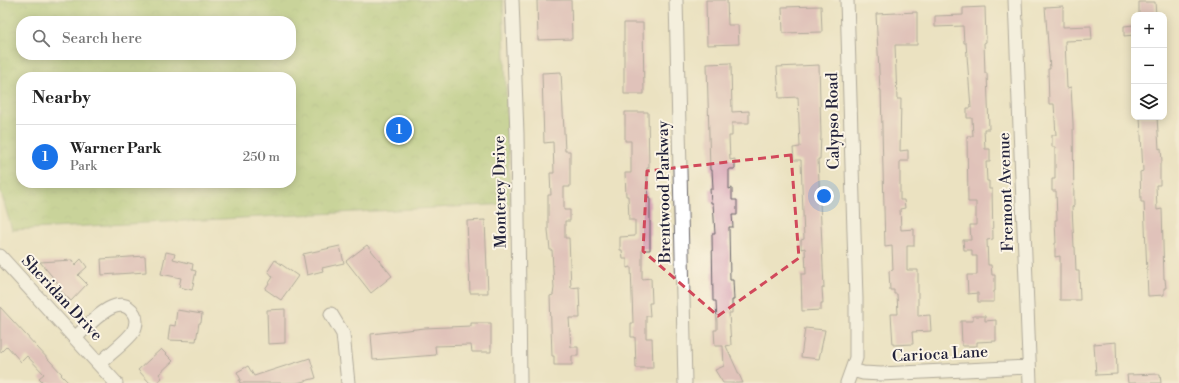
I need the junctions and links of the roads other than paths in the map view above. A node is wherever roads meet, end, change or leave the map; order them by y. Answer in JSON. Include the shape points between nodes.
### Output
{"nodes":[{"id":1,"x":512,"y":0,"type":"edge"},
{"id":2,"x":676,"y":0,"type":"edge"},
{"id":3,"x":847,"y":0,"type":"edge"},
{"id":4,"x":1015,"y":0,"type":"edge"},
{"id":5,"x":0,"y":256,"type":"edge"},
{"id":6,"x":331,"y":314,"type":"dead end"},
{"id":7,"x":75,"y":338,"type":"junction"},
{"id":8,"x":99,"y":364,"type":"junction"},
{"id":9,"x":1029,"y":367,"type":"junction"},
{"id":10,"x":852,"y":370,"type":"junction"},
{"id":11,"x":116,"y":383,"type":"edge"},
{"id":12,"x":348,"y":383,"type":"edge"},
{"id":13,"x":520,"y":383,"type":"edge"},
{"id":14,"x":686,"y":383,"type":"edge"},
{"id":15,"x":847,"y":383,"type":"edge"},
{"id":16,"x":1030,"y":383,"type":"edge"}],
"edges":[{"from":1,"to":13,"type":"street","name":"Monterey Drive","via":[[517,141]]},
{"from":2,"to":14,"type":"street","name":"Brentwood Parkway"},
{"from":3,"to":10,"type":"street","name":"Calypso Road","via":[[856,299],[856,358]]},
{"from":4,"to":9,"type":"street","name":"Fremont Avenue"},
{"from":5,"to":7,"type":"street","name":"Sheridan Drive"},
{"from":6,"to":12,"type":"street","via":[[343,334]]},
{"from":7,"to":8,"type":"street","name":"Sheridan Drive"},
{"from":7,"to":8,"type":"street","name":"Sheridan Drive","via":[[111,307],[119,304],[130,309],[136,324],[132,332]]},
{"from":8,"to":11,"type":"street","name":"Sheridan Drive"},
{"from":9,"to":10,"type":"street","name":"Carioca Lane","via":[[881,374]]},
{"from":9,"to":16,"type":"street","name":"Fremont Avenue"},
{"from":10,"to":15,"type":"street","name":"Calypso Road"}]}
